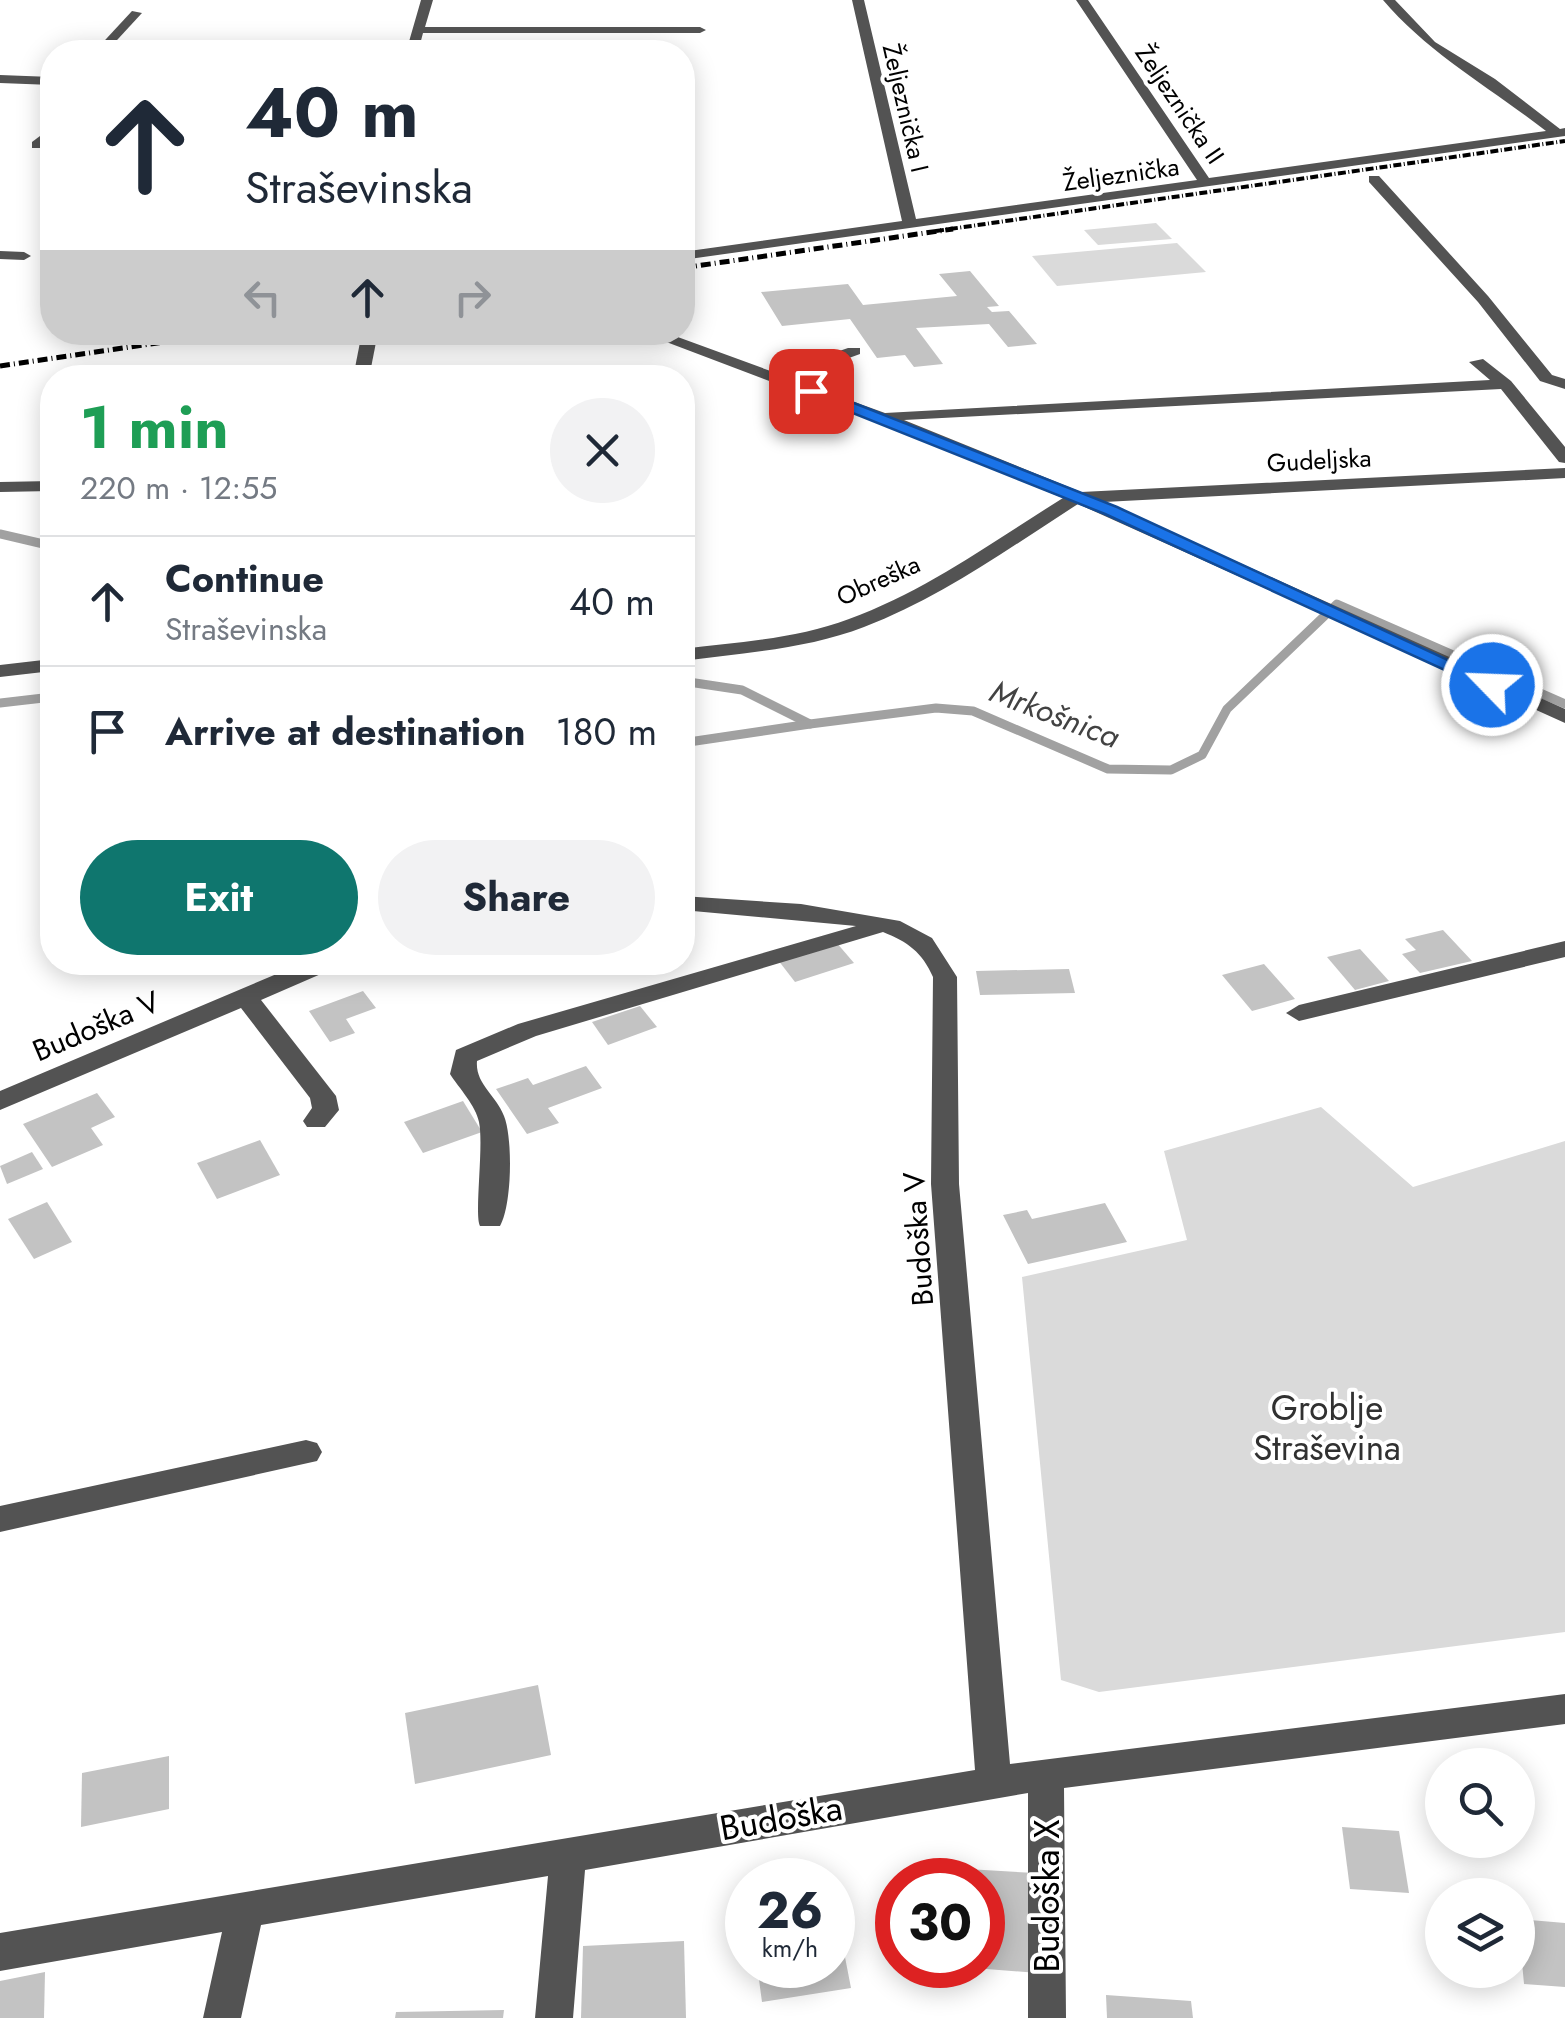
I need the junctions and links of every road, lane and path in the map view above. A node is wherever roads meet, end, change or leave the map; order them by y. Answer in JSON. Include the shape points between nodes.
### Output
{"nodes":[{"id":1,"x":426,"y":0,"type":"edge"},
{"id":2,"x":858,"y":0,"type":"edge"},
{"id":3,"x":1082,"y":0,"type":"edge"},
{"id":4,"x":1389,"y":0,"type":"edge"},
{"id":5,"x":136,"y":13,"type":"dead end"},
{"id":6,"x":418,"y":30,"type":"junction"},
{"id":7,"x":700,"y":30,"type":"dead end"},
{"id":8,"x":111,"y":40,"type":"edge"},
{"id":9,"x":415,"y":40,"type":"edge"},
{"id":10,"x":0,"y":79,"type":"edge"},
{"id":11,"x":40,"y":81,"type":"edge"},
{"id":12,"x":1561,"y":133,"type":"edge"},
{"id":13,"x":40,"y":142,"type":"edge"},
{"id":14,"x":36,"y":145,"type":"dead end"},
{"id":15,"x":1374,"y":179,"type":"dead end"},
{"id":16,"x":1207,"y":184,"type":"junction"},
{"id":17,"x":910,"y":226,"type":"junction"},
{"id":18,"x":695,"y":254,"type":"edge"},
{"id":19,"x":0,"y":255,"type":"edge"},
{"id":20,"x":24,"y":256,"type":"dead end"},
{"id":21,"x":684,"y":345,"type":"edge"},
{"id":22,"x":854,"y":351,"type":"dead end"},
{"id":23,"x":1476,"y":362,"type":"dead end"},
{"id":24,"x":776,"y":378,"type":"junction"},
{"id":25,"x":1505,"y":384,"type":"junction"},
{"id":26,"x":1565,"y":384,"type":"edge"},
{"id":27,"x":881,"y":417,"type":"junction"},
{"id":28,"x":1565,"y":458,"type":"edge"},
{"id":29,"x":1565,"y":473,"type":"edge"},
{"id":30,"x":40,"y":486,"type":"edge"},
{"id":31,"x":0,"y":487,"type":"edge"},
{"id":32,"x":1075,"y":498,"type":"junction"},
{"id":33,"x":695,"y":653,"type":"edge"},
{"id":34,"x":40,"y":666,"type":"edge"},
{"id":35,"x":0,"y":671,"type":"edge"},
{"id":36,"x":1565,"y":717,"type":"edge"},
{"id":37,"x":695,"y":904,"type":"edge"},
{"id":38,"x":884,"y":925,"type":"junction"},
{"id":39,"x":1565,"y":949,"type":"edge"},
{"id":40,"x":298,"y":975,"type":"edge"},
{"id":41,"x":246,"y":997,"type":"junction"},
{"id":42,"x":1299,"y":1012,"type":"dead end"},
{"id":43,"x":0,"y":1102,"type":"edge"},
{"id":44,"x":316,"y":1121,"type":"dead end"},
{"id":45,"x":490,"y":1220,"type":"dead end"},
{"id":46,"x":306,"y":1452,"type":"dead end"},
{"id":47,"x":0,"y":1519,"type":"edge"},
{"id":48,"x":1565,"y":1709,"type":"edge"},
{"id":49,"x":1046,"y":1774,"type":"junction"},
{"id":50,"x":994,"y":1782,"type":"junction"},
{"id":51,"x":568,"y":1854,"type":"junction"},
{"id":52,"x":246,"y":1909,"type":"junction"},
{"id":53,"x":0,"y":1952,"type":"edge"},
{"id":54,"x":222,"y":2018,"type":"edge"},
{"id":55,"x":554,"y":2018,"type":"edge"},
{"id":56,"x":1047,"y":2018,"type":"edge"}],
"edges":[{"from":1,"to":6,"type":"street"},
{"from":2,"to":17,"type":"street","name":"Željeznička I"},
{"from":3,"to":16,"type":"street","name":"Željeznička II"},
{"from":4,"to":12,"type":"street","via":[[1430,44]]},
{"from":5,"to":8,"type":"street"},
{"from":6,"to":7,"type":"street"},
{"from":6,"to":9,"type":"street"},
{"from":10,"to":11,"type":"street"},
{"from":12,"to":16,"type":"street","name":"Željeznička"},
{"from":13,"to":14,"type":"street"},
{"from":15,"to":26,"type":"street","via":[[1546,378]]},
{"from":16,"to":17,"type":"street","name":"Željeznička"},
{"from":17,"to":18,"type":"street","name":"Željeznička"},
{"from":19,"to":20,"type":"street"},
{"from":21,"to":24,"type":"street"},
{"from":22,"to":24,"type":"street"},
{"from":23,"to":25,"type":"street"},
{"from":24,"to":27,"type":"street"},
{"from":25,"to":27,"type":"street"},
{"from":25,"to":28,"type":"street"},
{"from":27,"to":32,"type":"street"},
{"from":29,"to":32,"type":"street","name":"Gudeljska"},
{"from":30,"to":31,"type":"street"},
{"from":32,"to":33,"type":"street","name":"Obreška","via":[[922,594],[854,624],[787,642]]},
{"from":32,"to":36,"type":"street"},
{"from":34,"to":35,"type":"street"},
{"from":37,"to":38,"type":"street","name":"Budoška V"},
{"from":38,"to":45,"type":"street","via":[[526,1030],[465,1056],[463,1074],[492,1118],[496,1172]]},
{"from":38,"to":50,"type":"street","name":"Budoška V","via":[[916,937],[938,958],[945,976],[944,1184]]},
{"from":39,"to":42,"type":"street"},
{"from":40,"to":41,"type":"street","name":"Budoška V"},
{"from":41,"to":43,"type":"street","name":"Budoška V"},
{"from":41,"to":44,"type":"street","via":[[322,1096],[326,1110]]},
{"from":46,"to":47,"type":"street"},
{"from":48,"to":49,"type":"street","name":"Budoška"},
{"from":49,"to":50,"type":"street","name":"Budoška"},
{"from":49,"to":56,"type":"street","name":"Budoška X"},
{"from":50,"to":51,"type":"street","name":"Budoška"},
{"from":51,"to":52,"type":"street","name":"Budoška"},
{"from":51,"to":55,"type":"street"},
{"from":52,"to":53,"type":"street","name":"Budoška"},
{"from":52,"to":54,"type":"street"}]}
